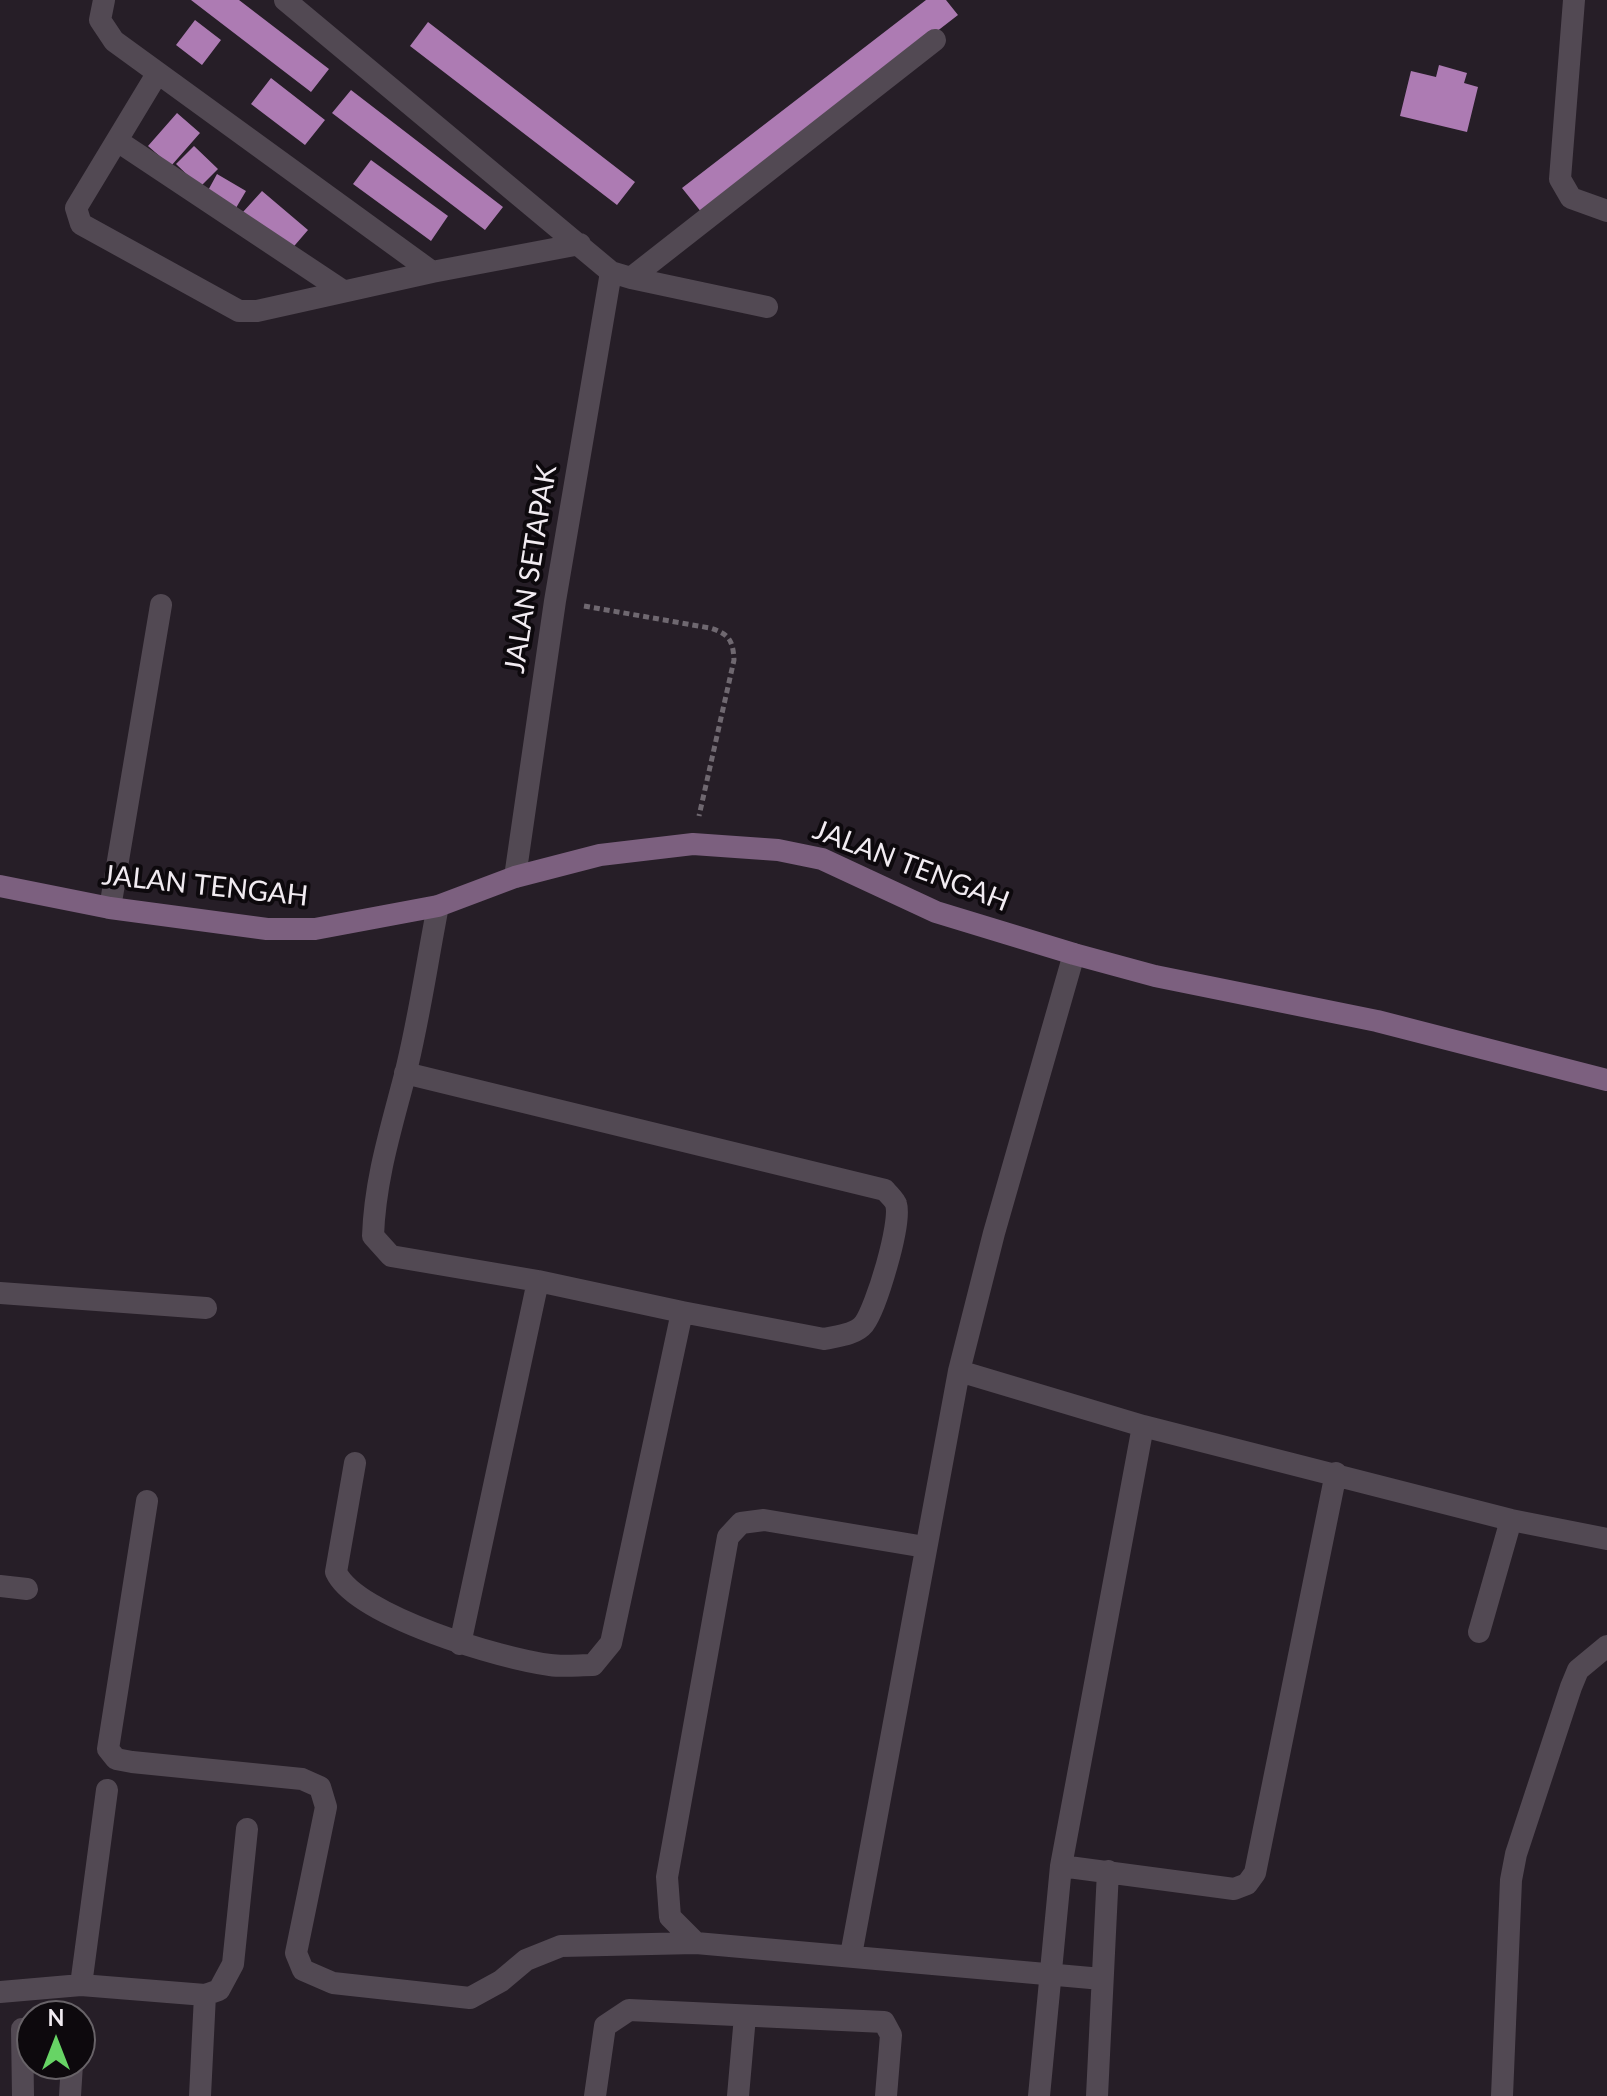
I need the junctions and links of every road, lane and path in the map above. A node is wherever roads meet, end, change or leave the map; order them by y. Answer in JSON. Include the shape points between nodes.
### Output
{"nodes":[{"id":1,"x":104,"y":0,"type":"edge"},
{"id":2,"x":285,"y":0,"type":"edge"},
{"id":3,"x":1574,"y":0,"type":"edge"},
{"id":4,"x":935,"y":40,"type":"dead end"},
{"id":5,"x":157,"y":74,"type":"junction"},
{"id":6,"x":119,"y":142,"type":"junction"},
{"id":7,"x":1607,"y":211,"type":"edge"},
{"id":8,"x":580,"y":244,"type":"junction"},
{"id":9,"x":432,"y":272,"type":"junction"},
{"id":10,"x":621,"y":275,"type":"junction"},
{"id":11,"x":343,"y":291,"type":"junction"},
{"id":12,"x":767,"y":307,"type":"dead end"},
{"id":13,"x":555,"y":601,"type":"junction"},
{"id":14,"x":161,"y":605,"type":"dead end"},
{"id":15,"x":693,"y":844,"type":"junction"},
{"id":16,"x":515,"y":877,"type":"junction"},
{"id":17,"x":0,"y":886,"type":"edge"},
{"id":18,"x":438,"y":906,"type":"junction"},
{"id":19,"x":110,"y":908,"type":"junction"},
{"id":20,"x":1074,"y":954,"type":"junction"},
{"id":21,"x":405,"y":1073,"type":"junction"},
{"id":22,"x":1606,"y":1076,"type":"edge"},
{"id":23,"x":538,"y":1281,"type":"junction"},
{"id":24,"x":0,"y":1293,"type":"edge"},
{"id":25,"x":206,"y":1308,"type":"dead end"},
{"id":26,"x":682,"y":1312,"type":"junction"},
{"id":27,"x":959,"y":1371,"type":"junction"},
{"id":28,"x":1143,"y":1426,"type":"junction"},
{"id":29,"x":355,"y":1463,"type":"dead end"},
{"id":30,"x":1336,"y":1473,"type":"junction"},
{"id":31,"x":147,"y":1501,"type":"dead end"},
{"id":32,"x":1511,"y":1520,"type":"junction"},
{"id":33,"x":1607,"y":1539,"type":"edge"},
{"id":34,"x":925,"y":1547,"type":"junction"},
{"id":35,"x":0,"y":1586,"type":"edge"},
{"id":36,"x":27,"y":1589,"type":"dead end"},
{"id":37,"x":1479,"y":1632,"type":"dead end"},
{"id":38,"x":460,"y":1644,"type":"junction"},
{"id":39,"x":1607,"y":1646,"type":"edge"},
{"id":40,"x":107,"y":1790,"type":"dead end"},
{"id":41,"x":247,"y":1829,"type":"dead end"},
{"id":42,"x":1061,"y":1866,"type":"junction"},
{"id":43,"x":1108,"y":1871,"type":"junction"},
{"id":44,"x":696,"y":1943,"type":"junction"},
{"id":45,"x":851,"y":1955,"type":"junction"},
{"id":46,"x":1049,"y":1975,"type":"junction"},
{"id":47,"x":1102,"y":1979,"type":"junction"},
{"id":48,"x":81,"y":1985,"type":"junction"},
{"id":49,"x":0,"y":1992,"type":"edge"},
{"id":50,"x":205,"y":1995,"type":"junction"},
{"id":51,"x":745,"y":2016,"type":"junction"},
{"id":52,"x":200,"y":2096,"type":"edge"},
{"id":53,"x":595,"y":2096,"type":"edge"},
{"id":54,"x":738,"y":2096,"type":"edge"},
{"id":55,"x":886,"y":2096,"type":"edge"},
{"id":56,"x":1039,"y":2096,"type":"edge"},
{"id":57,"x":1097,"y":2096,"type":"edge"},
{"id":58,"x":1502,"y":2096,"type":"edge"}],
"edges":[{"from":1,"to":5,"type":"street","via":[[100,20],[114,41]]},
{"from":2,"to":8,"type":"street"},
{"from":3,"to":7,"type":"street","via":[[1560,179],[1571,198]]},
{"from":4,"to":10,"type":"street"},
{"from":5,"to":6,"type":"street"},
{"from":5,"to":9,"type":"street"},
{"from":6,"to":11,"type":"street"},
{"from":6,"to":11,"type":"street","via":[[76,208],[81,224],[239,311]]},
{"from":8,"to":9,"type":"street"},
{"from":8,"to":10,"type":"street"},
{"from":9,"to":11,"type":"street"},
{"from":10,"to":12,"type":"street"},
{"from":10,"to":13,"type":"street","name":"JALAN SETAPAK"},
{"from":13,"to":15,"type":"path","via":[[710,628],[725,633],[733,643],[734,660]]},
{"from":13,"to":16,"type":"street","name":"JALAN SETAPAK"},
{"from":14,"to":19,"type":"street"},
{"from":15,"to":16,"type":"main road","name":"JALAN TENGAH","via":[[600,855]]},
{"from":15,"to":20,"type":"main road","name":"JALAN TENGAH","via":[[822,859],[936,912]]},
{"from":16,"to":18,"type":"main road","name":"JALAN TENGAH"},
{"from":17,"to":19,"type":"main road","name":"JALAN TENGAH"},
{"from":18,"to":19,"type":"main road","name":"JALAN TENGAH","via":[[315,929],[267,929]]},
{"from":18,"to":21,"type":"street"},
{"from":20,"to":22,"type":"main road","name":"JALAN TENGAH"},
{"from":20,"to":27,"type":"street"},
{"from":21,"to":23,"type":"street","via":[[382,1157],[373,1236],[391,1256]]},
{"from":21,"to":26,"type":"street","via":[[885,1190],[896,1204],[896,1228],[873,1307],[854,1331],[824,1339]]},
{"from":23,"to":26,"type":"street"},
{"from":23,"to":38,"type":"street"},
{"from":24,"to":25,"type":"street"},
{"from":26,"to":38,"type":"street","via":[[611,1643],[593,1665],[551,1665]]},
{"from":27,"to":28,"type":"street"},
{"from":27,"to":34,"type":"street"},
{"from":28,"to":30,"type":"street"},
{"from":28,"to":42,"type":"street"},
{"from":29,"to":38,"type":"street","via":[[336,1572],[343,1587]]},
{"from":30,"to":32,"type":"street"},
{"from":30,"to":43,"type":"street","via":[[1255,1873],[1234,1889]]},
{"from":31,"to":44,"type":"street","via":[[108,1749],[116,1759],[302,1779],[320,1787],[326,1807],[296,1953],[303,1970],[333,1983],[470,1998],[526,1960],[561,1946]]},
{"from":32,"to":33,"type":"street"},
{"from":32,"to":37,"type":"street"},
{"from":34,"to":44,"type":"street","via":[[764,1520],[741,1523],[728,1537],[667,1877],[670,1917]]},
{"from":34,"to":45,"type":"street"},
{"from":35,"to":36,"type":"street"},
{"from":39,"to":58,"type":"street","via":[[1574,1679],[1516,1854]]},
{"from":40,"to":48,"type":"street"},
{"from":41,"to":50,"type":"street","via":[[233,1964],[219,1990]]},
{"from":42,"to":43,"type":"street"},
{"from":42,"to":46,"type":"street"},
{"from":43,"to":47,"type":"street"},
{"from":44,"to":45,"type":"street"},
{"from":45,"to":46,"type":"street"},
{"from":46,"to":47,"type":"street"},
{"from":46,"to":56,"type":"street"},
{"from":47,"to":57,"type":"street"},
{"from":48,"to":49,"type":"street"},
{"from":48,"to":50,"type":"street"},
{"from":50,"to":52,"type":"street"},
{"from":51,"to":53,"type":"street","via":[[629,2010],[605,2026]]},
{"from":51,"to":54,"type":"street"},
{"from":51,"to":55,"type":"street","via":[[884,2022],[891,2035]]}]}
